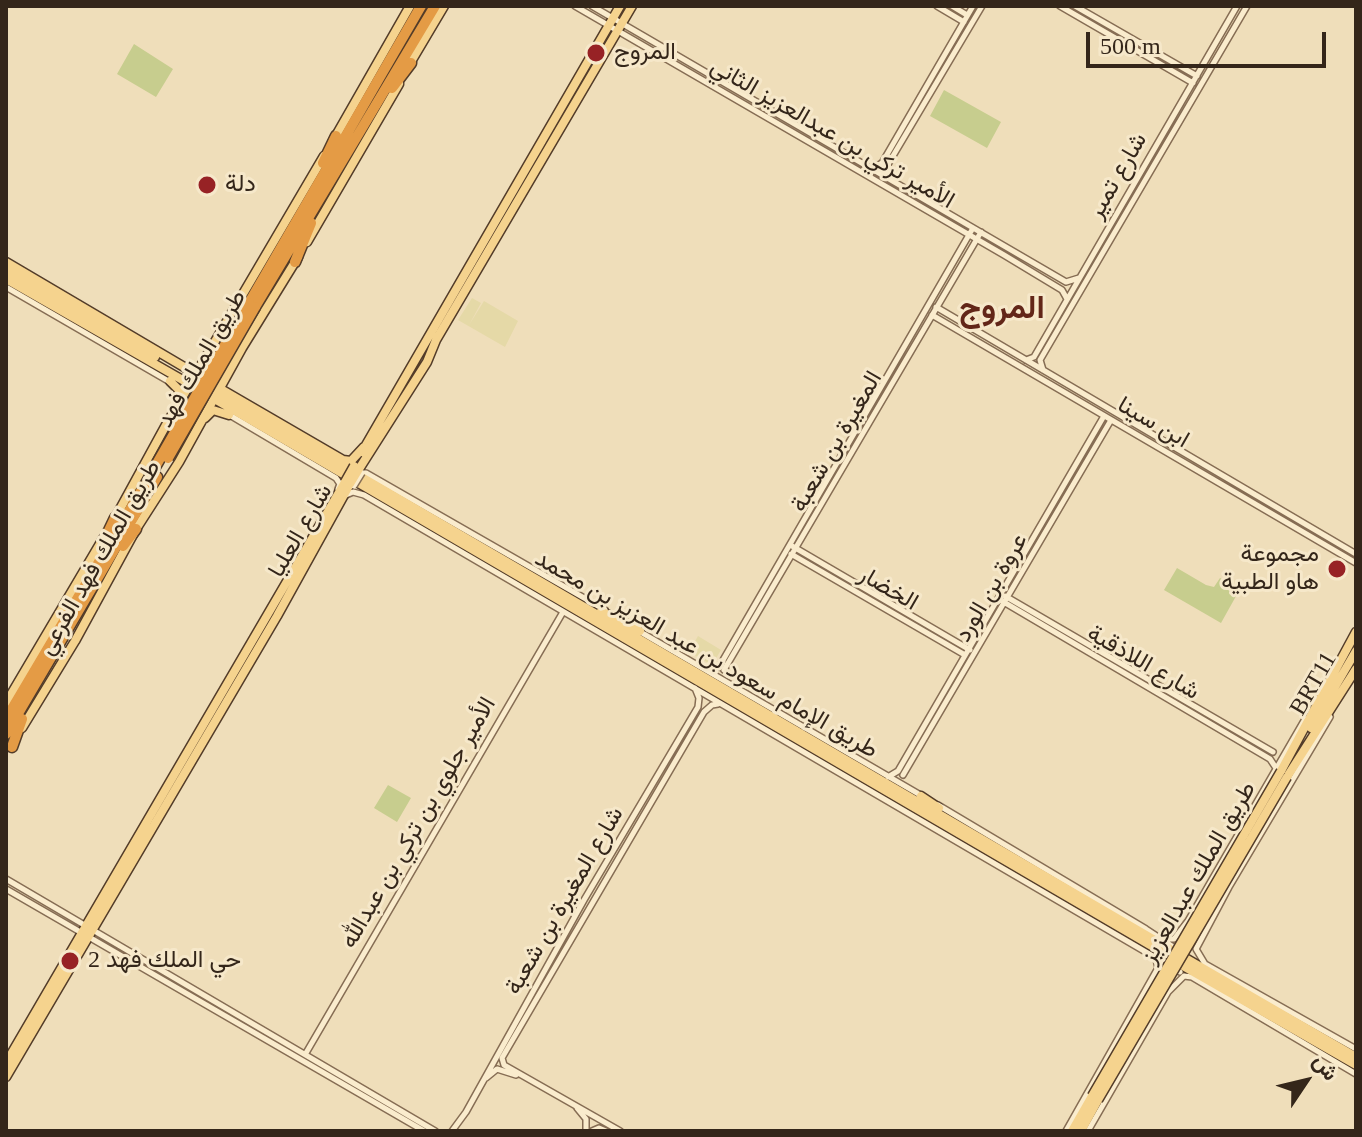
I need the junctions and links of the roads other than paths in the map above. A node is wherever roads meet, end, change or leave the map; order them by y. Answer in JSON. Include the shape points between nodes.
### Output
{"nodes":[{"id":1,"x":410,"y":6,"type":"edge"},
{"id":2,"x":421,"y":6,"type":"edge"},
{"id":3,"x":435,"y":6,"type":"edge"},
{"id":4,"x":444,"y":6,"type":"edge"},
{"id":5,"x":575,"y":6,"type":"edge"},
{"id":6,"x":592,"y":6,"type":"edge"},
{"id":7,"x":620,"y":6,"type":"edge"},
{"id":8,"x":632,"y":6,"type":"edge"},
{"id":9,"x":937,"y":6,"type":"edge"},
{"id":10,"x":952,"y":6,"type":"edge"},
{"id":11,"x":973,"y":6,"type":"edge"},
{"id":12,"x":982,"y":6,"type":"edge"},
{"id":13,"x":1060,"y":6,"type":"edge"},
{"id":14,"x":1075,"y":6,"type":"edge"},
{"id":15,"x":1237,"y":6,"type":"edge"},
{"id":16,"x":1247,"y":6,"type":"edge"},
{"id":17,"x":963,"y":17,"type":"junction"},
{"id":18,"x":618,"y":27,"type":"junction"},
{"id":19,"x":670,"y":51,"type":"junction"},
{"id":20,"x":666,"y":60,"type":"junction"},
{"id":21,"x":411,"y":63,"type":"junction"},
{"id":22,"x":1208,"y":66,"type":"junction"},
{"id":23,"x":1194,"y":74,"type":"junction"},
{"id":24,"x":931,"y":78,"type":"junction"},
{"id":25,"x":940,"y":78,"type":"junction"},
{"id":26,"x":1190,"y":81,"type":"junction"},
{"id":27,"x":936,"y":85,"type":"junction"},
{"id":28,"x":805,"y":129,"type":"junction"},
{"id":29,"x":358,"y":135,"type":"junction"},
{"id":30,"x":815,"y":135,"type":"junction"},
{"id":31,"x":336,"y":136,"type":"junction"},
{"id":32,"x":800,"y":136,"type":"junction"},
{"id":33,"x":810,"y":142,"type":"junction"},
{"id":34,"x":872,"y":169,"type":"junction"},
{"id":35,"x":886,"y":177,"type":"junction"},
{"id":36,"x":330,"y":180,"type":"junction"},
{"id":37,"x":973,"y":228,"type":"junction"},
{"id":38,"x":981,"y":232,"type":"junction"},
{"id":39,"x":289,"y":234,"type":"junction"},
{"id":40,"x":968,"y":238,"type":"junction"},
{"id":41,"x":1106,"y":240,"type":"junction"},
{"id":42,"x":975,"y":242,"type":"junction"},
{"id":43,"x":6,"y":262,"type":"edge"},
{"id":44,"x":295,"y":262,"type":"junction"},
{"id":45,"x":6,"y":270,"type":"edge"},
{"id":46,"x":1079,"y":278,"type":"junction"},
{"id":47,"x":6,"y":279,"type":"edge"},
{"id":48,"x":1068,"y":282,"type":"junction"},
{"id":49,"x":6,"y":287,"type":"edge"},
{"id":50,"x":54,"y":291,"type":"junction"},
{"id":51,"x":1063,"y":291,"type":"junction"},
{"id":52,"x":1067,"y":299,"type":"junction"},
{"id":53,"x":252,"y":305,"type":"junction"},
{"id":54,"x":936,"y":307,"type":"junction"},
{"id":55,"x":56,"y":315,"type":"junction"},
{"id":56,"x":932,"y":315,"type":"junction"},
{"id":57,"x":224,"y":329,"type":"junction"},
{"id":58,"x":432,"y":338,"type":"junction"},
{"id":59,"x":242,"y":348,"type":"junction"},
{"id":60,"x":210,"y":351,"type":"junction"},
{"id":61,"x":418,"y":356,"type":"junction"},
{"id":62,"x":1037,"y":358,"type":"junction"},
{"id":63,"x":1026,"y":360,"type":"junction"},
{"id":64,"x":427,"y":362,"type":"junction"},
{"id":65,"x":178,"y":365,"type":"junction"},
{"id":66,"x":230,"y":369,"type":"junction"},
{"id":67,"x":1044,"y":370,"type":"junction"},
{"id":68,"x":170,"y":381,"type":"junction"},
{"id":69,"x":190,"y":381,"type":"junction"},
{"id":70,"x":217,"y":397,"type":"junction"},
{"id":71,"x":242,"y":401,"type":"junction"},
{"id":72,"x":174,"y":412,"type":"junction"},
{"id":73,"x":229,"y":415,"type":"junction"},
{"id":74,"x":1104,"y":416,"type":"junction"},
{"id":75,"x":1111,"y":420,"type":"junction"},
{"id":76,"x":197,"y":428,"type":"junction"},
{"id":77,"x":157,"y":446,"type":"junction"},
{"id":78,"x":369,"y":446,"type":"junction"},
{"id":79,"x":181,"y":459,"type":"junction"},
{"id":80,"x":358,"y":469,"type":"junction"},
{"id":81,"x":375,"y":479,"type":"junction"},
{"id":82,"x":350,"y":484,"type":"junction"},
{"id":83,"x":364,"y":495,"type":"junction"},
{"id":84,"x":336,"y":504,"type":"junction"},
{"id":85,"x":115,"y":518,"type":"junction"},
{"id":86,"x":136,"y":529,"type":"junction"},
{"id":87,"x":791,"y":550,"type":"junction"},
{"id":88,"x":1356,"y":554,"type":"edge"},
{"id":89,"x":1356,"y":563,"type":"edge"},
{"id":90,"x":527,"y":573,"type":"junction"},
{"id":91,"x":89,"y":586,"type":"junction"},
{"id":92,"x":544,"y":594,"type":"junction"},
{"id":93,"x":1003,"y":598,"type":"junction"},
{"id":94,"x":563,"y":612,"type":"junction"},
{"id":95,"x":585,"y":624,"type":"junction"},
{"id":96,"x":640,"y":631,"type":"junction"},
{"id":97,"x":1356,"y":632,"type":"edge"},
{"id":98,"x":1356,"y":651,"type":"edge"},
{"id":99,"x":970,"y":654,"type":"junction"},
{"id":100,"x":721,"y":669,"type":"junction"},
{"id":101,"x":1356,"y":669,"type":"edge"},
{"id":102,"x":711,"y":672,"type":"junction"},
{"id":103,"x":36,"y":676,"type":"junction"},
{"id":104,"x":724,"y":680,"type":"junction"},
{"id":105,"x":695,"y":688,"type":"junction"},
{"id":106,"x":1339,"y":697,"type":"junction"},
{"id":107,"x":1319,"y":698,"type":"junction"},
{"id":108,"x":723,"y":705,"type":"junction"},
{"id":109,"x":6,"y":706,"type":"edge"},
{"id":110,"x":701,"y":709,"type":"junction"},
{"id":111,"x":6,"y":719,"type":"edge"},
{"id":112,"x":6,"y":734,"type":"edge"},
{"id":113,"x":1287,"y":750,"type":"junction"},
{"id":114,"x":9,"y":752,"type":"edge"},
{"id":115,"x":1272,"y":756,"type":"junction"},
{"id":116,"x":1282,"y":772,"type":"junction"},
{"id":117,"x":901,"y":773,"type":"junction"},
{"id":118,"x":888,"y":777,"type":"junction"},
{"id":119,"x":904,"y":786,"type":"junction"},
{"id":120,"x":921,"y":796,"type":"junction"},
{"id":121,"x":946,"y":834,"type":"joint"},
{"id":122,"x":975,"y":834,"type":"junction"},
{"id":123,"x":1000,"y":863,"type":"junction"},
{"id":124,"x":6,"y":879,"type":"edge"},
{"id":125,"x":6,"y":889,"type":"edge"},
{"id":126,"x":30,"y":893,"type":"junction"},
{"id":127,"x":27,"y":901,"type":"junction"},
{"id":128,"x":1188,"y":921,"type":"junction"},
{"id":129,"x":1205,"y":930,"type":"junction"},
{"id":130,"x":87,"y":932,"type":"junction"},
{"id":131,"x":1160,"y":937,"type":"junction"},
{"id":132,"x":1153,"y":955,"type":"junction"},
{"id":133,"x":1176,"y":957,"type":"junction"},
{"id":134,"x":150,"y":963,"type":"junction"},
{"id":135,"x":1205,"y":964,"type":"junction"},
{"id":136,"x":147,"y":971,"type":"junction"},
{"id":137,"x":1192,"y":977,"type":"junction"},
{"id":138,"x":1150,"y":983,"type":"junction"},
{"id":139,"x":1168,"y":992,"type":"junction"},
{"id":140,"x":306,"y":1053,"type":"junction"},
{"id":141,"x":1356,"y":1054,"type":"edge"},
{"id":142,"x":6,"y":1063,"type":"edge"},
{"id":143,"x":1356,"y":1070,"type":"edge"},
{"id":144,"x":521,"y":1075,"type":"junction"},
{"id":145,"x":6,"y":1077,"type":"edge"},
{"id":146,"x":481,"y":1084,"type":"junction"},
{"id":147,"x":1095,"y":1098,"type":"junction"},
{"id":148,"x":572,"y":1104,"type":"junction"},
{"id":149,"x":465,"y":1114,"type":"junction"},
{"id":150,"x":424,"y":1131,"type":"edge"},
{"id":151,"x":435,"y":1131,"type":"edge"},
{"id":152,"x":452,"y":1131,"type":"edge"},
{"id":153,"x":458,"y":1131,"type":"edge"},
{"id":154,"x":586,"y":1131,"type":"edge"},
{"id":155,"x":592,"y":1131,"type":"edge"},
{"id":156,"x":606,"y":1131,"type":"edge"},
{"id":157,"x":620,"y":1131,"type":"edge"},
{"id":158,"x":1069,"y":1131,"type":"edge"},
{"id":159,"x":1081,"y":1131,"type":"edge"},
{"id":160,"x":1088,"y":1131,"type":"edge"}],
"edges":[{"from":1,"to":31,"type":"main road","name":"طريق الملك فهد الفرعي"},
{"from":2,"to":39,"type":"highway","name":"طريق الملك فهد"},
{"from":3,"to":29,"type":"highway","name":"طريق الملك فهد"},
{"from":4,"to":21,"type":"main road","name":"طريق الملك فهد الفرعي"},
{"from":5,"to":18,"type":"street","name":"الأمير تركي بن عبدالعزيز الثاني"},
{"from":6,"to":18,"type":"street","name":"الأمير تركي بن عبدالعزيز الثاني"},
{"from":7,"to":18,"type":"main road","name":"شارع العليا"},
{"from":8,"to":18,"type":"main road","name":"شارع العليا"},
{"from":9,"to":17,"type":"street"},
{"from":10,"to":17,"type":"street"},
{"from":11,"to":17,"type":"street"},
{"from":12,"to":25,"type":"street"},
{"from":13,"to":26,"type":"street"},
{"from":14,"to":23,"type":"street"},
{"from":15,"to":22,"type":"street","name":"شارع تمير"},
{"from":16,"to":22,"type":"street"},
{"from":17,"to":24,"type":"street"},
{"from":18,"to":19,"type":"street","name":"الأمير تركي بن عبدالعزيز الثاني"},
{"from":18,"to":20,"type":"street","name":"الأمير تركي بن عبدالعزيز الثاني"},
{"from":18,"to":58,"type":"main road","name":"شارع العليا"},
{"from":19,"to":20,"type":"street","via":[[663,54]]},
{"from":19,"to":28,"type":"street","name":"الأمير تركي بن عبدالعزيز الثاني"},
{"from":20,"to":32,"type":"street","name":"الأمير تركي بن عبدالعزيز الثاني"},
{"from":21,"to":29,"type":"highway"},
{"from":21,"to":44,"type":"main road","name":"طريق الملك فهد الفرعي"},
{"from":22,"to":23,"type":"street","name":"شارع تمير"},
{"from":22,"to":41,"type":"street"},
{"from":23,"to":26,"type":"street","name":"شارع تمير"},
{"from":24,"to":25,"type":"street"},
{"from":24,"to":27,"type":"street"},
{"from":24,"to":34,"type":"street","via":[[882,163]]},
{"from":25,"to":27,"type":"street"},
{"from":26,"to":41,"type":"street","name":"شارع تمير"},
{"from":27,"to":35,"type":"street","via":[[887,166]]},
{"from":28,"to":30,"type":"street","name":"الأمير تركي بن عبدالعزيز الثاني"},
{"from":28,"to":32,"type":"street"},
{"from":29,"to":36,"type":"highway","name":"طريق الملك فهد"},
{"from":30,"to":33,"type":"street","via":[[807,136]]},
{"from":30,"to":34,"type":"street","name":"الأمير تركي بن عبدالعزيز الثاني"},
{"from":31,"to":39,"type":"highway"},
{"from":31,"to":57,"type":"main road","name":"طريق الملك فهد الفرعي"},
{"from":32,"to":33,"type":"street","name":"الأمير تركي بن عبدالعزيز الثاني"},
{"from":33,"to":40,"type":"street","name":"الأمير تركي بن عبدالعزيز الثاني"},
{"from":34,"to":35,"type":"street","name":"الأمير تركي بن عبدالعزيز الثاني"},
{"from":35,"to":37,"type":"street","name":"الأمير تركي بن عبدالعزيز الثاني"},
{"from":36,"to":44,"type":"highway"},
{"from":36,"to":53,"type":"highway","name":"طريق الملك فهد"},
{"from":37,"to":38,"type":"street","name":"الأمير تركي بن عبدالعزيز الثاني"},
{"from":37,"to":40,"type":"street"},
{"from":38,"to":42,"type":"street","name":"المغيرة بن شعبة"},
{"from":38,"to":48,"type":"street","name":"الأمير تركي بن عبدالعزيز الثاني"},
{"from":39,"to":53,"type":"highway","name":"طريق الملك فهد"},
{"from":40,"to":42,"type":"street","name":"الأمير تركي بن عبدالعزيز الثاني"},
{"from":40,"to":87,"type":"street"},
{"from":41,"to":46,"type":"street","name":"شارع تمير"},
{"from":41,"to":62,"type":"street"},
{"from":42,"to":51,"type":"street","name":"الأمير تركي بن عبدالعزيز الثاني"},
{"from":42,"to":54,"type":"street","name":"المغيرة بن شعبة"},
{"from":43,"to":50,"type":"main road"},
{"from":44,"to":59,"type":"main road","name":"طريق الملك فهد الفرعي"},
{"from":45,"to":50,"type":"street"},
{"from":45,"to":69,"type":"main road"},
{"from":46,"to":48,"type":"street"},
{"from":46,"to":52,"type":"street","name":"شارع تمير"},
{"from":47,"to":55,"type":"street"},
{"from":47,"to":69,"type":"main road"},
{"from":48,"to":51,"type":"street"},
{"from":49,"to":55,"type":"street"},
{"from":50,"to":65,"type":"main road"},
{"from":51,"to":52,"type":"street"},
{"from":52,"to":62,"type":"street","name":"شارع تمير"},
{"from":53,"to":91,"type":"highway","name":"طريق الملك فهد","bridge":true},
{"from":54,"to":56,"type":"street","name":"المغيرة بن شعبة"},
{"from":54,"to":63,"type":"street","name":"ابن سينا"},
{"from":55,"to":68,"type":"street"},
{"from":56,"to":74,"type":"street","name":"ابن سينا"},
{"from":56,"to":87,"type":"street","name":"المغيرة بن شعبة"},
{"from":57,"to":59,"type":"main road","via":[[222,351],[235,355]]},
{"from":57,"to":60,"type":"main road","name":"طريق الملك فهد الفرعي"},
{"from":58,"to":61,"type":"main road","name":"شارع العليا"},
{"from":58,"to":64,"type":"main road","name":"شارع العليا"},
{"from":59,"to":66,"type":"main road","name":"طريق الملك فهد الفرعي"},
{"from":60,"to":65,"type":"main road","via":[[193,368]]},
{"from":60,"to":69,"type":"main road","name":"طريق الملك فهد الفرعي"},
{"from":61,"to":64,"type":"main road","via":[[425,352]]},
{"from":61,"to":78,"type":"main road","name":"شارع العليا"},
{"from":62,"to":63,"type":"street"},
{"from":62,"to":67,"type":"street"},
{"from":63,"to":67,"type":"street","name":"ابن سينا"},
{"from":64,"to":78,"type":"main road","name":"شارع العليا"},
{"from":65,"to":69,"type":"main road"},
{"from":66,"to":70,"type":"main road","name":"طريق الملك فهد الفرعي"},
{"from":66,"to":71,"type":"main road","via":[[227,387]]},
{"from":67,"to":88,"type":"street","name":"ابن سينا"},
{"from":68,"to":69,"type":"street"},
{"from":68,"to":72,"type":"main road","via":[[180,393]]},
{"from":69,"to":70,"type":"main road"},
{"from":69,"to":70,"type":"street"},
{"from":69,"to":72,"type":"main road","name":"طريق الملك فهد الفرعي"},
{"from":70,"to":71,"type":"main road"},
{"from":70,"to":73,"type":"street"},
{"from":70,"to":76,"type":"main road","name":"طريق الملك فهد الفرعي"},
{"from":70,"to":90,"type":"main road","name":"طريق الإمام سعود بن عبد العزيز بن محمد"},
{"from":70,"to":92,"type":"main road","name":"طريق الإمام سعود بن عبد العزيز بن محمد"},
{"from":71,"to":78,"type":"main road","via":[[347,462]]},
{"from":72,"to":77,"type":"main road","name":"طريق الملك فهد الفرعي"},
{"from":73,"to":76,"type":"main road","via":[[213,410]]},
{"from":73,"to":84,"type":"street","via":[[336,478]]},
{"from":74,"to":75,"type":"street","name":"ابن سينا"},
{"from":74,"to":93,"type":"street","name":"عروة بن الورد"},
{"from":75,"to":89,"type":"street","name":"ابن سينا"},
{"from":75,"to":93,"type":"street","name":"عروة بن الورد"},
{"from":76,"to":79,"type":"main road","name":"طريق الملك فهد الفرعي"},
{"from":77,"to":79,"type":"main road","via":[[173,425],[187,428]]},
{"from":77,"to":85,"type":"main road","name":"طريق الملك فهد الفرعي"},
{"from":78,"to":80,"type":"main road","name":"شارع العليا"},
{"from":78,"to":81,"type":"street","via":[[365,467]]},
{"from":79,"to":86,"type":"main road","name":"طريق الملك فهد الفرعي"},
{"from":80,"to":81,"type":"street"},
{"from":80,"to":82,"type":"main road","name":"شارع العليا","bridge":true},
{"from":81,"to":96,"type":"street"},
{"from":82,"to":83,"type":"street"},
{"from":82,"to":84,"type":"main road","name":"شارع العليا"},
{"from":83,"to":84,"type":"street","via":[[347,493]]},
{"from":83,"to":94,"type":"street"},
{"from":84,"to":130,"type":"main road","name":"شارع العليا"},
{"from":85,"to":91,"type":"highway"},
{"from":85,"to":109,"type":"main road","name":"طريق الملك فهد الفرعي"},
{"from":86,"to":91,"type":"highway"},
{"from":86,"to":114,"type":"main road","name":"طريق الملك فهد الفرعي"},
{"from":87,"to":99,"type":"street","name":"الخضار"},
{"from":87,"to":100,"type":"street"},
{"from":90,"to":96,"type":"main road"},
{"from":90,"to":122,"type":"main road","name":"طريق الإمام سعود بن عبد العزيز بن محمد"},
{"from":91,"to":103,"type":"highway","name":"طريق الملك فهد"},
{"from":92,"to":95,"type":"main road"},
{"from":92,"to":123,"type":"main road","name":"طريق الإمام سعود بن عبد العزيز بن محمد"},
{"from":93,"to":99,"type":"street","name":"عروة بن الورد"},
{"from":93,"to":115,"type":"street","name":"شارع اللاذقية"},
{"from":94,"to":95,"type":"street"},
{"from":94,"to":140,"type":"street","name":"الأمير جلوي بن تركي بن عبدالله"},
{"from":95,"to":105,"type":"street"},
{"from":96,"to":102,"type":"street"},
{"from":97,"to":107,"type":"main road","name":"طريق الملك عبدالعزيز"},
{"from":98,"to":116,"type":"main road","name":"BRT11"},
{"from":99,"to":117,"type":"street","name":"عروة بن الورد"},
{"from":100,"to":102,"type":"street"},
{"from":100,"to":104,"type":"street"},
{"from":101,"to":106,"type":"main road","name":"طريق الملك عبدالعزيز"},
{"from":102,"to":104,"type":"street"},
{"from":103,"to":109,"type":"highway"},
{"from":103,"to":111,"type":"highway","name":"طريق الملك فهد"},
{"from":103,"to":112,"type":"highway","name":"طريق الملك فهد"},
{"from":103,"to":114,"type":"highway"},
{"from":104,"to":118,"type":"street"},
{"from":105,"to":108,"type":"street"},
{"from":105,"to":110,"type":"street"},
{"from":106,"to":116,"type":"main road","name":"طريق الملك عبدالعزيز"},
{"from":106,"to":129,"type":"street"},
{"from":107,"to":113,"type":"street"},
{"from":107,"to":116,"type":"main road","name":"طريق الملك عبدالعزيز"},
{"from":108,"to":110,"type":"street"},
{"from":108,"to":121,"type":"street"},
{"from":110,"to":144,"type":"street","name":"شارع المغيرة بن شعبة","via":[[504,1054],[504,1065]]},
{"from":110,"to":146,"type":"street","name":"شارع المغيرة بن شعبة","via":[[584,900]]},
{"from":113,"to":115,"type":"street"},
{"from":113,"to":116,"type":"street"},
{"from":115,"to":116,"type":"street"},
{"from":116,"to":128,"type":"street"},
{"from":116,"to":147,"type":"main road","name":"طريق الملك عبدالعزيز","bridge":true},
{"from":117,"to":118,"type":"street"},
{"from":117,"to":119,"type":"street"},
{"from":118,"to":119,"type":"street"},
{"from":119,"to":120,"type":"street"},
{"from":120,"to":122,"type":"main road"},
{"from":120,"to":131,"type":"street"},
{"from":121,"to":123,"type":"main road"},
{"from":122,"to":133,"type":"main road","name":"طريق الإمام سعود بن عبد العزيز بن محمد"},
{"from":123,"to":132,"type":"street"},
{"from":123,"to":133,"type":"main road","name":"طريق الإمام سعود بن عبد العزيز بن محمد"},
{"from":124,"to":126,"type":"street"},
{"from":125,"to":127,"type":"street"},
{"from":126,"to":127,"type":"street","via":[[36,901]]},
{"from":126,"to":130,"type":"street"},
{"from":127,"to":130,"type":"street"},
{"from":128,"to":129,"type":"street","via":[[1188,938]]},
{"from":128,"to":131,"type":"street","via":[[1174,939]]},
{"from":128,"to":133,"type":"street"},
{"from":129,"to":133,"type":"street"},
{"from":129,"to":135,"type":"street","via":[[1196,949]]},
{"from":130,"to":134,"type":"street"},
{"from":130,"to":136,"type":"street"},
{"from":130,"to":142,"type":"main road","name":"شارع العليا"},
{"from":130,"to":145,"type":"main road","name":"شارع العليا"},
{"from":131,"to":132,"type":"street","via":[[1173,948],[1164,960]]},
{"from":131,"to":133,"type":"street"},
{"from":132,"to":133,"type":"street"},
{"from":132,"to":138,"type":"street","via":[[1158,968]]},
{"from":133,"to":135,"type":"street"},
{"from":133,"to":137,"type":"street"},
{"from":133,"to":138,"type":"street"},
{"from":133,"to":139,"type":"street"},
{"from":133,"to":141,"type":"main road"},
{"from":133,"to":143,"type":"main road"},
{"from":134,"to":136,"type":"street","via":[[141,963]]},
{"from":134,"to":140,"type":"street"},
{"from":135,"to":137,"type":"street","via":[[1185,957],[1180,968]]},
{"from":135,"to":141,"type":"street"},
{"from":136,"to":150,"type":"street"},
{"from":137,"to":139,"type":"street","via":[[1184,976]]},
{"from":137,"to":143,"type":"street"},
{"from":138,"to":139,"type":"street","via":[[1163,978]]},
{"from":138,"to":158,"type":"street"},
{"from":139,"to":160,"type":"street"},
{"from":140,"to":151,"type":"street"},
{"from":144,"to":146,"type":"street","via":[[497,1069]]},
{"from":144,"to":148,"type":"street"},
{"from":146,"to":149,"type":"street","name":"شارع المغيرة بن شعبة"},
{"from":147,"to":158,"type":"main road","name":"طريق الملك عبدالعزيز"},
{"from":147,"to":159,"type":"main road","name":"طريق الملك عبدالعزيز"},
{"from":148,"to":154,"type":"street","via":[[586,1119]]},
{"from":148,"to":157,"type":"street"},
{"from":149,"to":152,"type":"street","name":"شارع المغيرة بن شعبة"},
{"from":149,"to":153,"type":"street"},
{"from":155,"to":156,"type":"street"}]}
